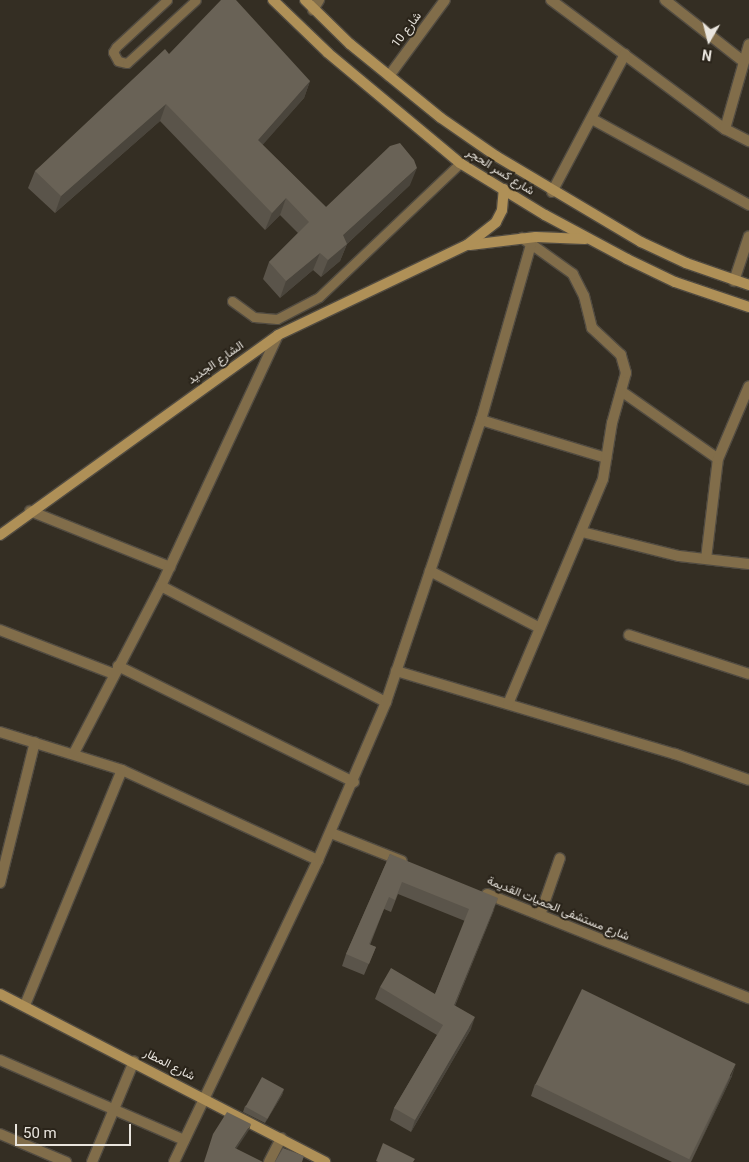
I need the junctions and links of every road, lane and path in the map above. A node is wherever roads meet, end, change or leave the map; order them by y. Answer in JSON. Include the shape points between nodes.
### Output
{"nodes":[{"id":1,"x":167,"y":0,"type":"edge"},
{"id":2,"x":196,"y":0,"type":"edge"},
{"id":3,"x":273,"y":0,"type":"edge"},
{"id":4,"x":305,"y":0,"type":"edge"},
{"id":5,"x":319,"y":0,"type":"edge"},
{"id":6,"x":445,"y":0,"type":"edge"},
{"id":7,"x":551,"y":0,"type":"edge"},
{"id":8,"x":664,"y":0,"type":"edge"},
{"id":9,"x":313,"y":10,"type":"junction"},
{"id":10,"x":749,"y":44,"type":"edge"},
{"id":11,"x":625,"y":54,"type":"junction"},
{"id":12,"x":744,"y":62,"type":"junction"},
{"id":13,"x":389,"y":76,"type":"junction"},
{"id":14,"x":592,"y":119,"type":"junction"},
{"id":15,"x":725,"y":129,"type":"junction"},
{"id":16,"x":749,"y":141,"type":"edge"},
{"id":17,"x":460,"y":163,"type":"junction"},
{"id":18,"x":504,"y":189,"type":"junction"},
{"id":19,"x":552,"y":192,"type":"junction"},
{"id":20,"x":749,"y":205,"type":"edge"},
{"id":21,"x":749,"y":236,"type":"edge"},
{"id":22,"x":522,"y":238,"type":"junction"},
{"id":23,"x":588,"y":239,"type":"junction"},
{"id":24,"x":532,"y":244,"type":"junction"},
{"id":25,"x":467,"y":245,"type":"junction"},
{"id":26,"x":734,"y":281,"type":"junction"},
{"id":27,"x":749,"y":286,"type":"edge"},
{"id":28,"x":232,"y":301,"type":"dead end"},
{"id":29,"x":749,"y":307,"type":"edge"},
{"id":30,"x":278,"y":335,"type":"junction"},
{"id":31,"x":749,"y":387,"type":"edge"},
{"id":32,"x":621,"y":391,"type":"junction"},
{"id":33,"x":481,"y":420,"type":"junction"},
{"id":34,"x":606,"y":458,"type":"junction"},
{"id":35,"x":718,"y":459,"type":"junction"},
{"id":36,"x":30,"y":511,"type":"junction"},
{"id":37,"x":582,"y":532,"type":"junction"},
{"id":38,"x":0,"y":535,"type":"edge"},
{"id":39,"x":706,"y":559,"type":"junction"},
{"id":40,"x":749,"y":564,"type":"edge"},
{"id":41,"x":170,"y":567,"type":"junction"},
{"id":42,"x":430,"y":570,"type":"junction"},
{"id":43,"x":161,"y":586,"type":"junction"},
{"id":44,"x":538,"y":628,"type":"junction"},
{"id":45,"x":0,"y":630,"type":"edge"},
{"id":46,"x":629,"y":635,"type":"dead end"},
{"id":47,"x":116,"y":670,"type":"junction"},
{"id":48,"x":396,"y":671,"type":"junction"},
{"id":49,"x":749,"y":674,"type":"edge"},
{"id":50,"x":386,"y":702,"type":"junction"},
{"id":51,"x":508,"y":704,"type":"junction"},
{"id":52,"x":0,"y":732,"type":"edge"},
{"id":53,"x":35,"y":742,"type":"junction"},
{"id":54,"x":74,"y":753,"type":"junction"},
{"id":55,"x":122,"y":770,"type":"junction"},
{"id":56,"x":749,"y":780,"type":"edge"},
{"id":57,"x":354,"y":782,"type":"junction"},
{"id":58,"x":331,"y":833,"type":"junction"},
{"id":59,"x":560,"y":858,"type":"dead end"},
{"id":60,"x":318,"y":860,"type":"junction"},
{"id":61,"x":412,"y":865,"type":"edge"},
{"id":62,"x":0,"y":882,"type":"edge"},
{"id":63,"x":476,"y":890,"type":"edge"},
{"id":64,"x":540,"y":915,"type":"junction"},
{"id":65,"x":0,"y":994,"type":"edge"},
{"id":66,"x":749,"y":998,"type":"edge"},
{"id":67,"x":25,"y":1005,"type":"junction"},
{"id":68,"x":0,"y":1060,"type":"edge"},
{"id":69,"x":134,"y":1061,"type":"junction"},
{"id":70,"x":205,"y":1098,"type":"junction"},
{"id":71,"x":114,"y":1111,"type":"junction"},
{"id":72,"x":0,"y":1134,"type":"edge"},
{"id":73,"x":281,"y":1138,"type":"junction"},
{"id":74,"x":184,"y":1140,"type":"junction"},
{"id":75,"x":66,"y":1162,"type":"edge"},
{"id":76,"x":92,"y":1162,"type":"edge"},
{"id":77,"x":174,"y":1162,"type":"edge"},
{"id":78,"x":269,"y":1162,"type":"edge"},
{"id":79,"x":325,"y":1162,"type":"edge"}],
"edges":[{"from":1,"to":2,"type":"lane","via":[[116,47],[113,52],[118,61],[128,63]]},
{"from":3,"to":17,"type":"street","name":"شارع كسر الحجر","via":[[328,53]]},
{"from":4,"to":9,"type":"street","name":"شارع كسر الحجر"},
{"from":5,"to":9,"type":"street"},
{"from":6,"to":13,"type":"street","name":"شارع 10"},
{"from":7,"to":11,"type":"street"},
{"from":8,"to":12,"type":"street"},
{"from":9,"to":13,"type":"street","name":"شارع كسر الحجر"},
{"from":10,"to":12,"type":"street"},
{"from":11,"to":14,"type":"street"},
{"from":11,"to":15,"type":"street"},
{"from":12,"to":15,"type":"street"},
{"from":13,"to":19,"type":"street","name":"شارع كسر الحجر","via":[[441,118]]},
{"from":14,"to":19,"type":"street"},
{"from":14,"to":20,"type":"street"},
{"from":15,"to":16,"type":"street"},
{"from":17,"to":18,"type":"street","name":"شارع كسر الحجر"},
{"from":17,"to":28,"type":"lane","via":[[319,297],[277,319],[254,317]]},
{"from":18,"to":23,"type":"street","name":"شارع كسر الحجر"},
{"from":18,"to":25,"type":"street","name":"الشارع الجديد","via":[[502,210],[496,222]]},
{"from":19,"to":26,"type":"street","name":"شارع كسر الحجر","via":[[641,242]]},
{"from":21,"to":26,"type":"street"},
{"from":22,"to":23,"type":"street","name":"الشارع الجديد"},
{"from":22,"to":24,"type":"street"},
{"from":22,"to":25,"type":"street","name":"الشارع الجديد"},
{"from":23,"to":29,"type":"street","name":"شارع كسر الحجر","via":[[675,282]]},
{"from":24,"to":32,"type":"street","via":[[561,264],[580,284],[592,328],[621,354],[626,364]]},
{"from":24,"to":33,"type":"street"},
{"from":25,"to":30,"type":"street","name":"الشارع الجديد"},
{"from":26,"to":27,"type":"street","name":"شارع كسر الحجر"},
{"from":30,"to":36,"type":"street","name":"الشارع الجديد"},
{"from":30,"to":41,"type":"street"},
{"from":31,"to":35,"type":"street"},
{"from":32,"to":34,"type":"street"},
{"from":32,"to":35,"type":"street"},
{"from":33,"to":34,"type":"street"},
{"from":33,"to":42,"type":"street"},
{"from":34,"to":37,"type":"street","via":[[603,480]]},
{"from":35,"to":39,"type":"street"},
{"from":36,"to":38,"type":"street","name":"الشارع الجديد"},
{"from":36,"to":41,"type":"street"},
{"from":37,"to":39,"type":"street","via":[[679,556]]},
{"from":37,"to":44,"type":"street"},
{"from":39,"to":40,"type":"street"},
{"from":41,"to":43,"type":"street"},
{"from":42,"to":44,"type":"street"},
{"from":42,"to":48,"type":"street"},
{"from":43,"to":47,"type":"street"},
{"from":43,"to":50,"type":"street"},
{"from":44,"to":51,"type":"street"},
{"from":45,"to":47,"type":"street"},
{"from":46,"to":49,"type":"street"},
{"from":47,"to":54,"type":"street"},
{"from":47,"to":57,"type":"street"},
{"from":48,"to":50,"type":"street"},
{"from":48,"to":51,"type":"street"},
{"from":50,"to":57,"type":"street"},
{"from":51,"to":56,"type":"street","via":[[675,754]]},
{"from":52,"to":53,"type":"street"},
{"from":53,"to":54,"type":"street"},
{"from":53,"to":62,"type":"street"},
{"from":54,"to":55,"type":"street"},
{"from":55,"to":60,"type":"street"},
{"from":55,"to":67,"type":"street"},
{"from":57,"to":58,"type":"street"},
{"from":58,"to":60,"type":"street"},
{"from":58,"to":61,"type":"street"},
{"from":59,"to":64,"type":"street"},
{"from":60,"to":70,"type":"street"},
{"from":63,"to":64,"type":"street","name":"شارع مستشفى الحميات القديمة"},
{"from":64,"to":66,"type":"street","name":"شارع مستشفى الحميات القديمة"},
{"from":65,"to":67,"type":"street","name":"شارع المطار"},
{"from":67,"to":69,"type":"street","name":"شارع المطار"},
{"from":68,"to":71,"type":"street"},
{"from":69,"to":70,"type":"street","name":"شارع المطار"},
{"from":69,"to":71,"type":"street"},
{"from":70,"to":73,"type":"street","name":"شارع المطار"},
{"from":70,"to":74,"type":"street"},
{"from":71,"to":74,"type":"street"},
{"from":71,"to":76,"type":"street"},
{"from":72,"to":75,"type":"street"},
{"from":73,"to":78,"type":"street"},
{"from":73,"to":79,"type":"street","name":"شارع المطار"},
{"from":74,"to":77,"type":"street"}]}
